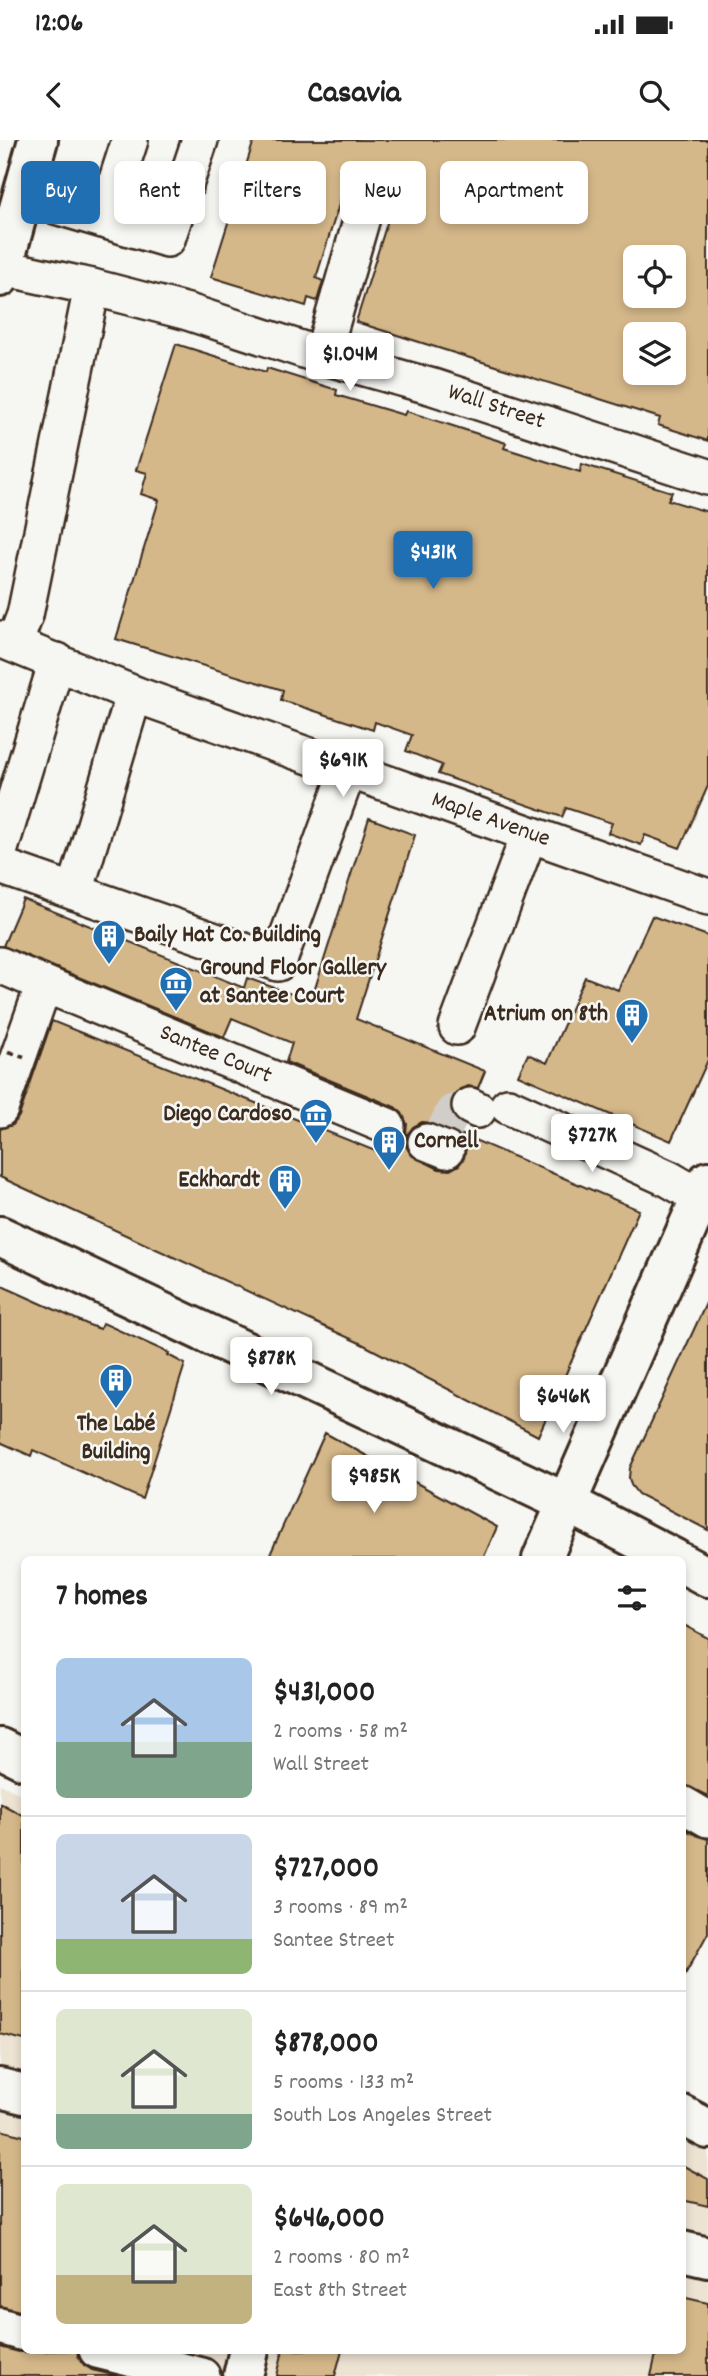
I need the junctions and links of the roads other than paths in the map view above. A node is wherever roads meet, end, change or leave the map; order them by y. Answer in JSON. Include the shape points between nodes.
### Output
{"nodes":[{"id":1,"x":38,"y":140,"type":"edge"},
{"id":2,"x":130,"y":140,"type":"edge"},
{"id":3,"x":200,"y":140,"type":"edge"},
{"id":4,"x":32,"y":161,"type":"edge"},
{"id":5,"x":21,"y":200,"type":"edge"},
{"id":6,"x":100,"y":219,"type":"edge"},
{"id":7,"x":104,"y":220,"type":"junction"},
{"id":8,"x":360,"y":224,"type":"edge"},
{"id":9,"x":1,"y":270,"type":"edge"},
{"id":10,"x":92,"y":287,"type":"junction"},
{"id":11,"x":322,"y":356,"type":"junction"},
{"id":12,"x":708,"y":477,"type":"edge"},
{"id":13,"x":7,"y":642,"type":"edge"},
{"id":14,"x":57,"y":661,"type":"junction"},
{"id":15,"x":134,"y":694,"type":"junction"},
{"id":16,"x":348,"y":771,"type":"junction"},
{"id":17,"x":529,"y":835,"type":"junction"},
{"id":18,"x":0,"y":849,"type":"edge"},
{"id":19,"x":0,"y":866,"type":"edge"},
{"id":20,"x":75,"y":892,"type":"junction"},
{"id":21,"x":708,"y":897,"type":"edge"},
{"id":22,"x":0,"y":965,"type":"edge"},
{"id":23,"x":44,"y":984,"type":"junction"},
{"id":24,"x":457,"y":1027,"type":"dead end"},
{"id":25,"x":486,"y":1107,"type":"dead end"},
{"id":26,"x":0,"y":1109,"type":"edge"},
{"id":27,"x":387,"y":1126,"type":"dead end"},
{"id":28,"x":705,"y":1193,"type":"edge"},
{"id":29,"x":0,"y":1236,"type":"edge"},
{"id":30,"x":567,"y":1503,"type":"junction"},
{"id":31,"x":543,"y":1556,"type":"edge"},
{"id":32,"x":669,"y":1556,"type":"edge"},
{"id":33,"x":686,"y":1565,"type":"edge"},
{"id":34,"x":708,"y":1577,"type":"edge"},
{"id":35,"x":0,"y":1748,"type":"edge"},
{"id":36,"x":21,"y":1758,"type":"edge"},
{"id":37,"x":686,"y":1806,"type":"edge"},
{"id":38,"x":708,"y":1819,"type":"edge"},
{"id":39,"x":0,"y":2088,"type":"edge"},
{"id":40,"x":21,"y":2093,"type":"edge"},
{"id":41,"x":686,"y":2117,"type":"edge"},
{"id":42,"x":708,"y":2129,"type":"edge"},
{"id":43,"x":686,"y":2252,"type":"edge"},
{"id":44,"x":708,"y":2257,"type":"edge"},
{"id":45,"x":0,"y":2326,"type":"edge"},
{"id":46,"x":21,"y":2332,"type":"edge"},
{"id":47,"x":113,"y":2354,"type":"edge"},
{"id":48,"x":248,"y":2354,"type":"edge"},
{"id":49,"x":201,"y":2376,"type":"edge"},
{"id":50,"x":243,"y":2376,"type":"edge"}],
"edges":[{"from":1,"to":4,"type":"main road"},
{"from":2,"to":7,"type":"street"},
{"from":3,"to":7,"type":"street","via":[[167,239]]},
{"from":5,"to":9,"type":"main road"},
{"from":6,"to":7,"type":"street"},
{"from":8,"to":11,"type":"street"},
{"from":9,"to":10,"type":"street","name":"Wall Street"},
{"from":10,"to":11,"type":"street","name":"Wall Street","via":[[188,312]]},
{"from":10,"to":13,"type":"street","via":[[25,615]]},
{"from":11,"to":12,"type":"street","name":"Wall Street","via":[[433,387]]},
{"from":13,"to":14,"type":"street","name":"Maple Avenue"},
{"from":14,"to":15,"type":"street","name":"Maple Avenue"},
{"from":14,"to":18,"type":"street"},
{"from":15,"to":16,"type":"street","name":"Maple Avenue"},
{"from":15,"to":20,"type":"street"},
{"from":16,"to":17,"type":"street","name":"Maple Avenue"},
{"from":16,"to":20,"type":"street","via":[[278,963]]},
{"from":17,"to":21,"type":"street","name":"Maple Avenue"},
{"from":17,"to":24,"type":"street"},
{"from":19,"to":20,"type":"street"},
{"from":22,"to":23,"type":"street","name":"Santee Court"},
{"from":23,"to":26,"type":"street"},
{"from":23,"to":27,"type":"street","name":"Santee Court"},
{"from":25,"to":28,"type":"street"},
{"from":28,"to":30,"type":"main road"},
{"from":29,"to":30,"type":"main road"},
{"from":30,"to":31,"type":"main road"},
{"from":30,"to":32,"type":"main road"},
{"from":33,"to":34,"type":"main road"},
{"from":35,"to":36,"type":"main road"},
{"from":37,"to":38,"type":"street"},
{"from":39,"to":40,"type":"main road"},
{"from":41,"to":42,"type":"main road"},
{"from":43,"to":44,"type":"main road"},
{"from":45,"to":46,"type":"street"},
{"from":47,"to":49,"type":"street"},
{"from":48,"to":50,"type":"main road"}]}
